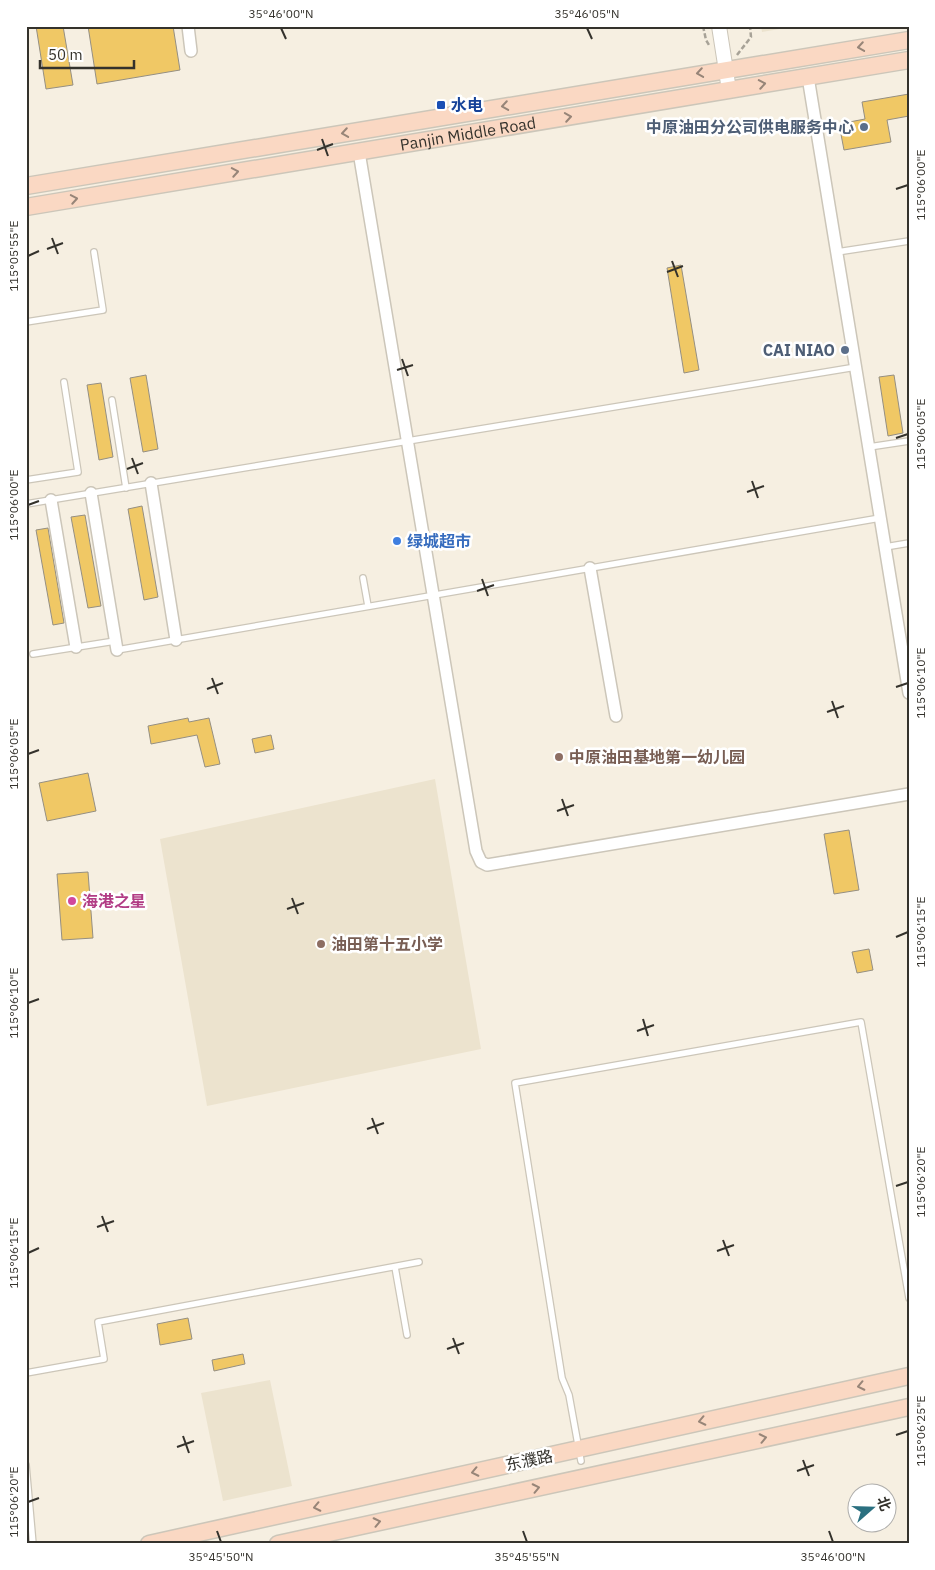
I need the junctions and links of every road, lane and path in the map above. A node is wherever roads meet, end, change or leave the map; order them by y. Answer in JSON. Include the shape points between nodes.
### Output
{"nodes":[{"id":1,"x":188,"y":26,"type":"edge"},
{"id":2,"x":719,"y":26,"type":"edge"},
{"id":3,"x":750,"y":26,"type":"edge"},
{"id":4,"x":909,"y":40,"type":"edge"},
{"id":5,"x":192,"y":50,"type":"dead end"},
{"id":6,"x":909,"y":60,"type":"edge"},
{"id":7,"x":726,"y":69,"type":"junction"},
{"id":8,"x":808,"y":77,"type":"junction"},
{"id":9,"x":729,"y":90,"type":"junction"},
{"id":10,"x":359,"y":152,"type":"junction"},
{"id":11,"x":26,"y":186,"type":"edge"},
{"id":12,"x":26,"y":207,"type":"edge"},
{"id":13,"x":909,"y":241,"type":"edge"},
{"id":14,"x":94,"y":252,"type":"dead end"},
{"id":15,"x":837,"y":252,"type":"junction"},
{"id":16,"x":26,"y":322,"type":"edge"},
{"id":17,"x":856,"y":367,"type":"junction"},
{"id":18,"x":64,"y":382,"type":"dead end"},
{"id":19,"x":112,"y":400,"type":"dead end"},
{"id":20,"x":909,"y":440,"type":"edge"},
{"id":21,"x":406,"y":441,"type":"junction"},
{"id":22,"x":869,"y":447,"type":"junction"},
{"id":23,"x":26,"y":480,"type":"edge"},
{"id":24,"x":151,"y":483,"type":"junction"},
{"id":25,"x":126,"y":488,"type":"junction"},
{"id":26,"x":91,"y":493,"type":"junction"},
{"id":27,"x":51,"y":500,"type":"junction"},
{"id":28,"x":26,"y":504,"type":"edge"},
{"id":29,"x":880,"y":518,"type":"junction"},
{"id":30,"x":909,"y":543,"type":"edge"},
{"id":31,"x":885,"y":547,"type":"junction"},
{"id":32,"x":590,"y":568,"type":"junction"},
{"id":33,"x":363,"y":578,"type":"dead end"},
{"id":34,"x":432,"y":596,"type":"junction"},
{"id":35,"x":368,"y":606,"type":"junction"},
{"id":36,"x":176,"y":640,"type":"junction"},
{"id":37,"x":116,"y":646,"type":"junction"},
{"id":38,"x":76,"y":648,"type":"junction"},
{"id":39,"x":33,"y":654,"type":"dead end"},
{"id":40,"x":909,"y":694,"type":"edge"},
{"id":41,"x":616,"y":716,"type":"dead end"},
{"id":42,"x":909,"y":794,"type":"edge"},
{"id":43,"x":420,"y":1262,"type":"dead end"},
{"id":44,"x":395,"y":1267,"type":"junction"},
{"id":45,"x":909,"y":1298,"type":"edge"},
{"id":46,"x":407,"y":1335,"type":"dead end"},
{"id":47,"x":26,"y":1373,"type":"edge"},
{"id":48,"x":909,"y":1376,"type":"edge"},
{"id":49,"x":909,"y":1406,"type":"edge"},
{"id":50,"x":581,"y":1461,"type":"dead end"},
{"id":51,"x":26,"y":1465,"type":"edge"},
{"id":52,"x":33,"y":1544,"type":"edge"},
{"id":53,"x":149,"y":1544,"type":"edge"},
{"id":54,"x":278,"y":1544,"type":"edge"}],
"edges":[{"from":1,"to":5,"type":"street"},
{"from":2,"to":7,"type":"street"},
{"from":3,"to":7,"type":"path","via":[[751,37]]},
{"from":4,"to":7,"type":"main road","name":"Panjin Middle Road","one_way":true},
{"from":6,"to":8,"type":"main road","name":"Panjin Middle Road"},
{"from":7,"to":9,"type":"street"},
{"from":7,"to":11,"type":"main road","name":"Panjin Middle Road","one_way":true},
{"from":9,"to":8,"type":"main road","name":"Panjin Middle Road","one_way":true},
{"from":8,"to":15,"type":"street"},
{"from":10,"to":9,"type":"main road","name":"Panjin Middle Road","one_way":true},
{"from":12,"to":10,"type":"main road","name":"Panjin Middle Road","one_way":true},
{"from":10,"to":21,"type":"street"},
{"from":13,"to":15,"type":"lane"},
{"from":14,"to":16,"type":"lane","via":[[103,310]]},
{"from":15,"to":17,"type":"street"},
{"from":17,"to":21,"type":"lane"},
{"from":17,"to":22,"type":"street"},
{"from":18,"to":23,"type":"lane","via":[[78,472]]},
{"from":19,"to":25,"type":"lane"},
{"from":20,"to":22,"type":"lane"},
{"from":21,"to":24,"type":"lane"},
{"from":21,"to":34,"type":"street"},
{"from":22,"to":29,"type":"street"},
{"from":24,"to":25,"type":"lane"},
{"from":24,"to":36,"type":"street"},
{"from":25,"to":26,"type":"lane"},
{"from":26,"to":27,"type":"lane"},
{"from":26,"to":37,"type":"street"},
{"from":27,"to":28,"type":"lane"},
{"from":27,"to":38,"type":"street"},
{"from":29,"to":31,"type":"street"},
{"from":29,"to":32,"type":"lane"},
{"from":30,"to":31,"type":"lane"},
{"from":31,"to":40,"type":"street"},
{"from":32,"to":34,"type":"lane"},
{"from":32,"to":41,"type":"street"},
{"from":33,"to":35,"type":"lane"},
{"from":34,"to":35,"type":"lane"},
{"from":34,"to":42,"type":"street","via":[[476,851],[481,862],[487,864]]},
{"from":35,"to":36,"type":"lane"},
{"from":36,"to":37,"type":"lane"},
{"from":37,"to":38,"type":"lane"},
{"from":38,"to":39,"type":"lane"},
{"from":43,"to":44,"type":"lane"},
{"from":44,"to":46,"type":"lane"},
{"from":44,"to":47,"type":"lane","via":[[98,1322],[104,1360]]},
{"from":45,"to":50,"type":"lane","via":[[861,1022],[515,1083],[562,1378],[569,1395]]},
{"from":48,"to":53,"type":"main road","name":"东濮路","one_way":true},
{"from":54,"to":49,"type":"main road","name":"东濮路","one_way":true},
{"from":51,"to":52,"type":"lane"}]}
